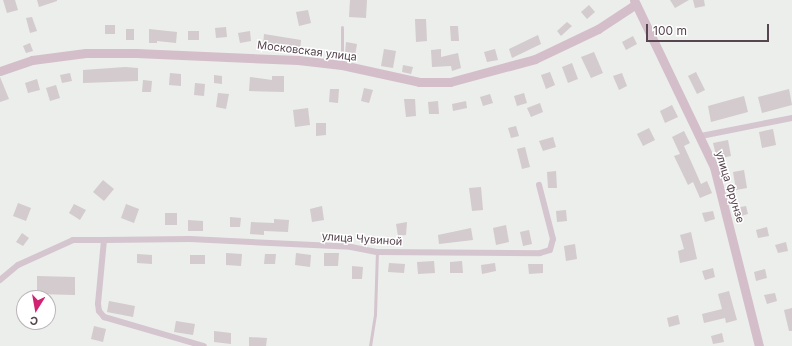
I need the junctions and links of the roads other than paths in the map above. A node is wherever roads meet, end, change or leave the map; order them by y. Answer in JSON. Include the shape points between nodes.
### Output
{"nodes":[{"id":1,"x":638,"y":1,"type":"edge"},
{"id":2,"x":342,"y":27,"type":"dead end"},
{"id":3,"x":342,"y":66,"type":"junction"},
{"id":4,"x":0,"y":71,"type":"edge"},
{"id":5,"x":792,"y":118,"type":"edge"},
{"id":6,"x":701,"y":136,"type":"junction"},
{"id":7,"x":538,"y":185,"type":"dead end"},
{"id":8,"x":104,"y":240,"type":"junction"},
{"id":9,"x":377,"y":252,"type":"junction"},
{"id":10,"x":0,"y":280,"type":"edge"},
{"id":11,"x":204,"y":346,"type":"edge"},
{"id":12,"x":370,"y":346,"type":"edge"},
{"id":13,"x":759,"y":346,"type":"edge"}],
"edges":[{"from":1,"to":3,"type":"street","name":"Московская улица","via":[[598,29],[535,59],[450,82],[419,82]]},
{"from":1,"to":6,"type":"street","name":"улица Фрунзе"},
{"from":2,"to":3,"type":"lane"},
{"from":3,"to":4,"type":"street","name":"Московская улица","via":[[247,57],[86,53],[32,60]]},
{"from":5,"to":6,"type":"street"},
{"from":6,"to":13,"type":"street","name":"улица Фрунзе","via":[[714,168],[752,308]]},
{"from":7,"to":9,"type":"street","name":"улица Чувиной","via":[[553,239],[552,246],[546,252]]},
{"from":8,"to":9,"type":"street","name":"улица Чувиной","via":[[190,239],[352,247]]},
{"from":8,"to":10,"type":"street","name":"улица Чувиной","via":[[73,240],[18,265]]},
{"from":8,"to":11,"type":"street","via":[[98,304],[99,311],[104,317]]},
{"from":9,"to":12,"type":"lane","via":[[375,314]]}]}
